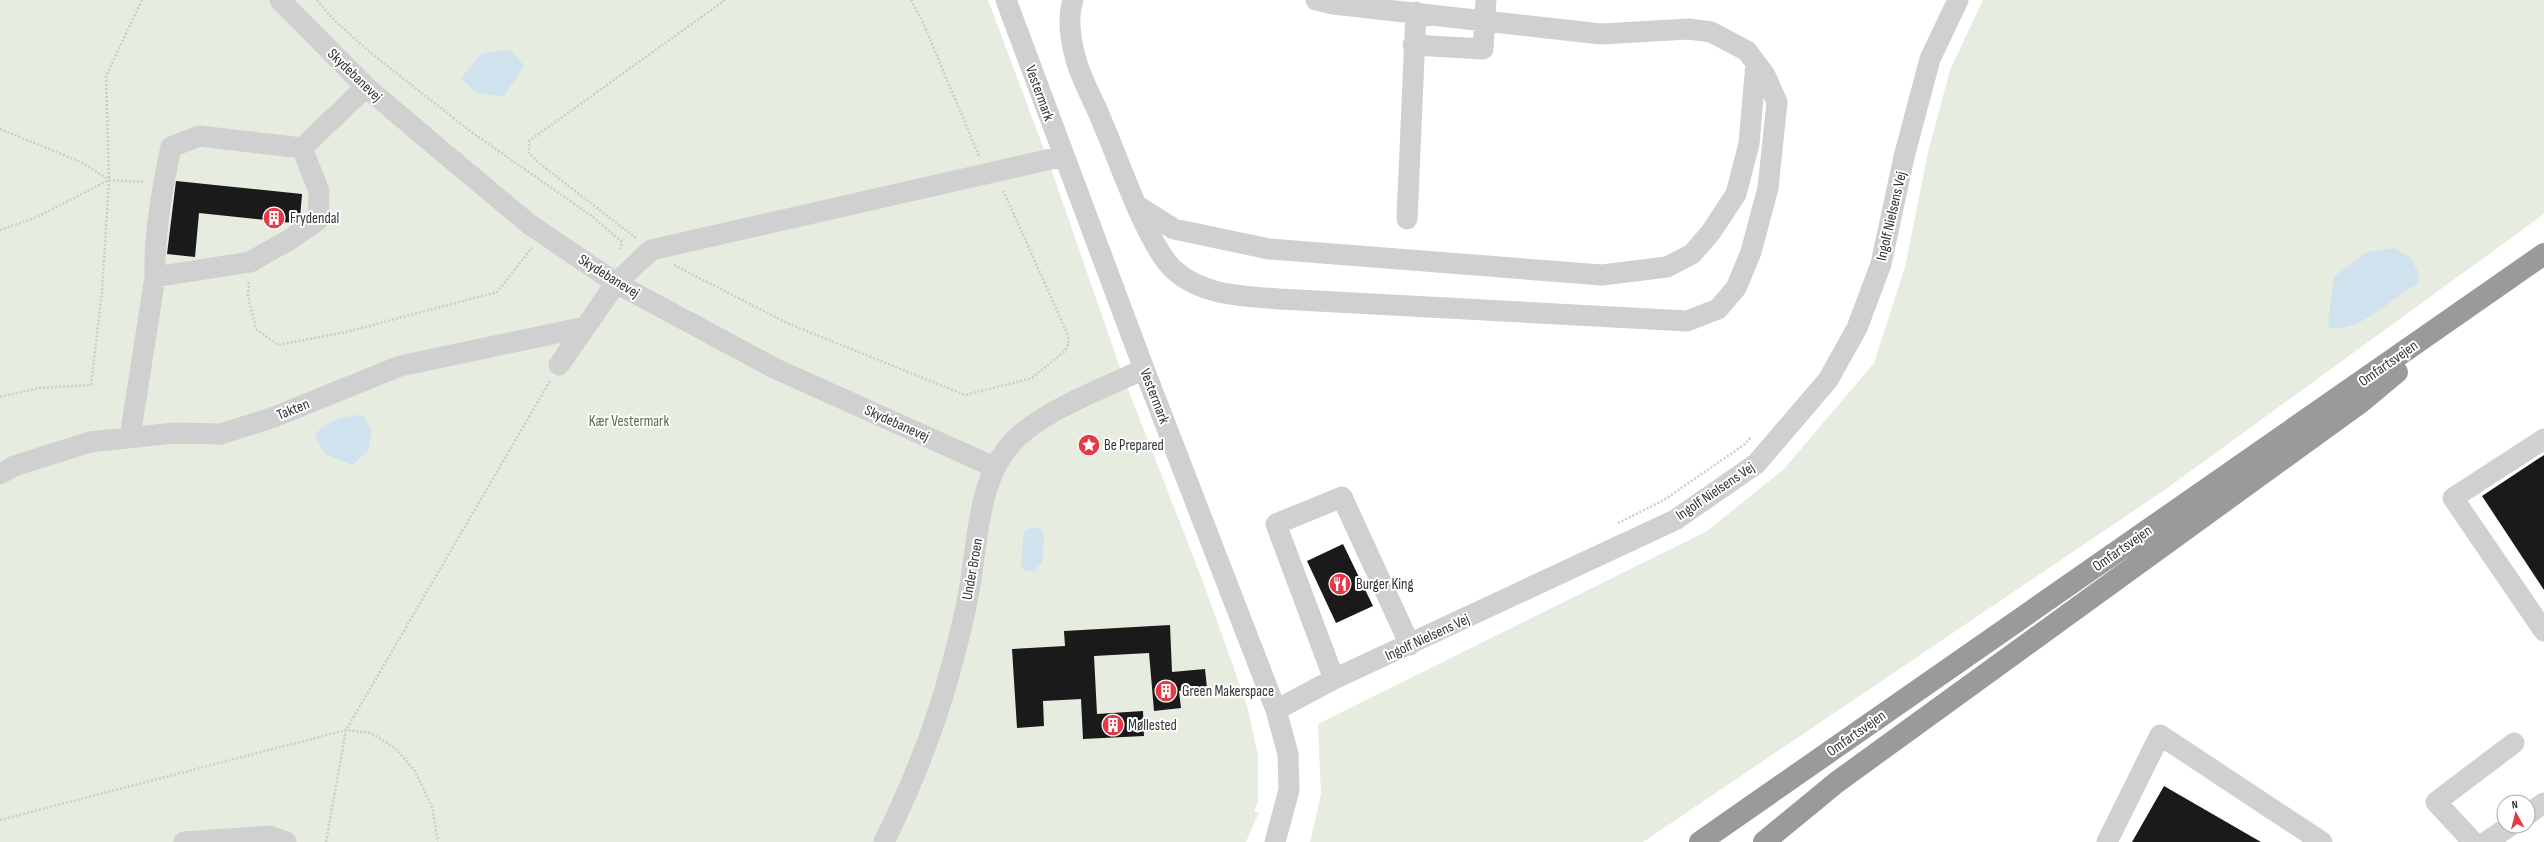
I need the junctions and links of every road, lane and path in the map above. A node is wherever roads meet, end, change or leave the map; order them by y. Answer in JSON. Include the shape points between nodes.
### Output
{"nodes":[{"id":1,"x":142,"y":0,"type":"edge"},
{"id":2,"x":280,"y":0,"type":"edge"},
{"id":3,"x":317,"y":0,"type":"edge"},
{"id":4,"x":724,"y":0,"type":"edge"},
{"id":5,"x":911,"y":0,"type":"edge"},
{"id":6,"x":1006,"y":0,"type":"edge"},
{"id":7,"x":1073,"y":0,"type":"edge"},
{"id":8,"x":1316,"y":0,"type":"edge"},
{"id":9,"x":1486,"y":0,"type":"edge"},
{"id":10,"x":1958,"y":0,"type":"edge"},
{"id":11,"x":1416,"y":12,"type":"junction"},
{"id":12,"x":1484,"y":21,"type":"junction"},
{"id":13,"x":1413,"y":45,"type":"junction"},
{"id":14,"x":1756,"y":63,"type":"junction"},
{"id":15,"x":366,"y":87,"type":"junction"},
{"id":16,"x":0,"y":129,"type":"edge"},
{"id":17,"x":302,"y":148,"type":"junction"},
{"id":18,"x":1064,"y":156,"type":"junction"},
{"id":19,"x":990,"y":173,"type":"junction"},
{"id":20,"x":109,"y":180,"type":"junction"},
{"id":21,"x":163,"y":183,"type":"junction"},
{"id":22,"x":1139,"y":207,"type":"junction"},
{"id":23,"x":1407,"y":219,"type":"dead end"},
{"id":24,"x":0,"y":230,"type":"edge"},
{"id":25,"x":544,"y":234,"type":"junction"},
{"id":26,"x":651,"y":250,"type":"junction"},
{"id":27,"x":2544,"y":254,"type":"edge"},
{"id":28,"x":250,"y":262,"type":"junction"},
{"id":29,"x":155,"y":277,"type":"junction"},
{"id":30,"x":2510,"y":277,"type":"junction"},
{"id":31,"x":616,"y":283,"type":"junction"},
{"id":32,"x":585,"y":327,"type":"junction"},
{"id":33,"x":559,"y":365,"type":"joint"},
{"id":34,"x":1144,"y":369,"type":"junction"},
{"id":35,"x":0,"y":397,"type":"edge"},
{"id":36,"x":1754,"y":433,"type":"dead end"},
{"id":37,"x":130,"y":437,"type":"junction"},
{"id":38,"x":2544,"y":439,"type":"edge"},
{"id":39,"x":994,"y":467,"type":"junction"},
{"id":40,"x":0,"y":474,"type":"edge"},
{"id":41,"x":1614,"y":524,"type":"dead end"},
{"id":42,"x":2544,"y":631,"type":"edge"},
{"id":43,"x":1410,"y":645,"type":"junction"},
{"id":44,"x":1334,"y":679,"type":"junction"},
{"id":45,"x":1276,"y":710,"type":"junction"},
{"id":46,"x":346,"y":730,"type":"junction"},
{"id":47,"x":2514,"y":743,"type":"dead end"},
{"id":48,"x":0,"y":820,"type":"edge"},
{"id":49,"x":2498,"y":834,"type":"edge"},
{"id":50,"x":184,"y":842,"type":"edge"},
{"id":51,"x":286,"y":842,"type":"edge"},
{"id":52,"x":326,"y":842,"type":"edge"},
{"id":53,"x":438,"y":842,"type":"edge"},
{"id":54,"x":884,"y":842,"type":"edge"},
{"id":55,"x":1275,"y":842,"type":"edge"},
{"id":56,"x":1700,"y":842,"type":"edge"},
{"id":57,"x":1764,"y":842,"type":"edge"},
{"id":58,"x":2107,"y":842,"type":"edge"},
{"id":59,"x":2322,"y":842,"type":"edge"},
{"id":60,"x":2473,"y":842,"type":"edge"},
{"id":61,"x":2486,"y":842,"type":"edge"}],
"edges":[{"from":1,"to":20,"type":"path","via":[[106,76]]},
{"from":2,"to":15,"type":"street","name":"Skydebanevej"},
{"from":3,"to":31,"type":"path","via":[[334,20],[372,54],[470,131],[593,217],[622,242]]},
{"from":4,"to":26,"type":"path","via":[[529,142],[529,153],[539,163]]},
{"from":5,"to":19,"type":"path","via":[[941,65],[973,147]]},
{"from":6,"to":18,"type":"street","name":"Vestermark"},
{"from":7,"to":22,"type":"street","via":[[1070,25],[1076,60]]},
{"from":8,"to":11,"type":"street","via":[[1332,4]]},
{"from":9,"to":12,"type":"street"},
{"from":10,"to":43,"type":"street","name":"Ingolf Nielsens Vej","via":[[1930,59],[1904,158],[1881,264],[1857,328],[1828,380],[1818,392],[1756,464],[1675,520]]},
{"from":11,"to":12,"type":"street"},
{"from":11,"to":13,"type":"street"},
{"from":12,"to":13,"type":"street","via":[[1483,48]]},
{"from":12,"to":14,"type":"street","via":[[1601,34],[1689,29],[1711,32],[1746,50]]},
{"from":13,"to":23,"type":"street"},
{"from":14,"to":22,"type":"street","via":[[1749,144],[1736,194],[1711,232],[1692,254],[1668,266],[1602,275],[1269,249],[1174,228]]},
{"from":14,"to":22,"type":"street","via":[[1765,75],[1777,102],[1768,188],[1751,252],[1736,288],[1718,309],[1687,322],[1226,294],[1194,285],[1174,269],[1155,244]]},
{"from":15,"to":17,"type":"street"},
{"from":15,"to":25,"type":"street","name":"Skydebanevej"},
{"from":16,"to":20,"type":"path","via":[[82,163]]},
{"from":17,"to":21,"type":"street","via":[[199,136],[171,147]]},
{"from":17,"to":28,"type":"street","via":[[319,190],[318,220]]},
{"from":18,"to":19,"type":"street"},
{"from":18,"to":34,"type":"street","name":"Vestermark"},
{"from":19,"to":26,"type":"street"},
{"from":19,"to":26,"type":"path","via":[[999,180],[1070,343],[1065,351],[1032,378],[965,395],[787,323],[665,261]]},
{"from":20,"to":21,"type":"path"},
{"from":20,"to":24,"type":"path","via":[[37,217]]},
{"from":20,"to":35,"type":"path","via":[[102,291],[91,385],[39,388]]},
{"from":21,"to":29,"type":"street"},
{"from":25,"to":28,"type":"path","via":[[497,292],[346,332],[278,346],[256,329],[248,296]]},
{"from":25,"to":31,"type":"street","name":"Skydebanevej"},
{"from":26,"to":31,"type":"street"},
{"from":27,"to":30,"type":"highway","name":"Omfartsvejen"},
{"from":28,"to":29,"type":"street"},
{"from":29,"to":37,"type":"street"},
{"from":30,"to":56,"type":"highway","name":"Omfartsvejen"},
{"from":30,"to":57,"type":"highway","via":[[2361,402],[1837,782]]},
{"from":31,"to":32,"type":"street"},
{"from":31,"to":39,"type":"street","name":"Skydebanevej","via":[[774,368]]},
{"from":32,"to":33,"type":"street"},
{"from":32,"to":37,"type":"street","name":"Takten","via":[[400,366],[274,417],[221,434],[174,433]]},
{"from":33,"to":46,"type":"path"},
{"from":34,"to":39,"type":"street","name":"Under Broen","via":[[1046,417],[1021,434]]},
{"from":34,"to":45,"type":"street","name":"Vestermark"},
{"from":36,"to":41,"type":"path","via":[[1745,444],[1664,500]]},
{"from":37,"to":40,"type":"street","name":"Takten","via":[[90,442],[14,466]]},
{"from":38,"to":42,"type":"street","via":[[2453,498]]},
{"from":39,"to":54,"type":"street","name":"Under Broen","via":[[982,503],[970,586],[952,665],[919,768]]},
{"from":43,"to":44,"type":"street","name":"Ingolf Nielsens Vej"},
{"from":43,"to":44,"type":"street","via":[[1342,497],[1276,524]]},
{"from":44,"to":45,"type":"street","name":"Ingolf Nielsens Vej"},
{"from":45,"to":55,"type":"street","name":"Vestermark","via":[[1288,754],[1289,790]]},
{"from":46,"to":48,"type":"path"},
{"from":46,"to":52,"type":"path"},
{"from":46,"to":53,"type":"path","via":[[371,733],[395,748],[415,771],[432,808]]},
{"from":47,"to":60,"type":"street","via":[[2436,802]]},
{"from":49,"to":61,"type":"street"},
{"from":50,"to":51,"type":"street","via":[[269,836]]},
{"from":58,"to":59,"type":"street","via":[[2160,735]]}]}
